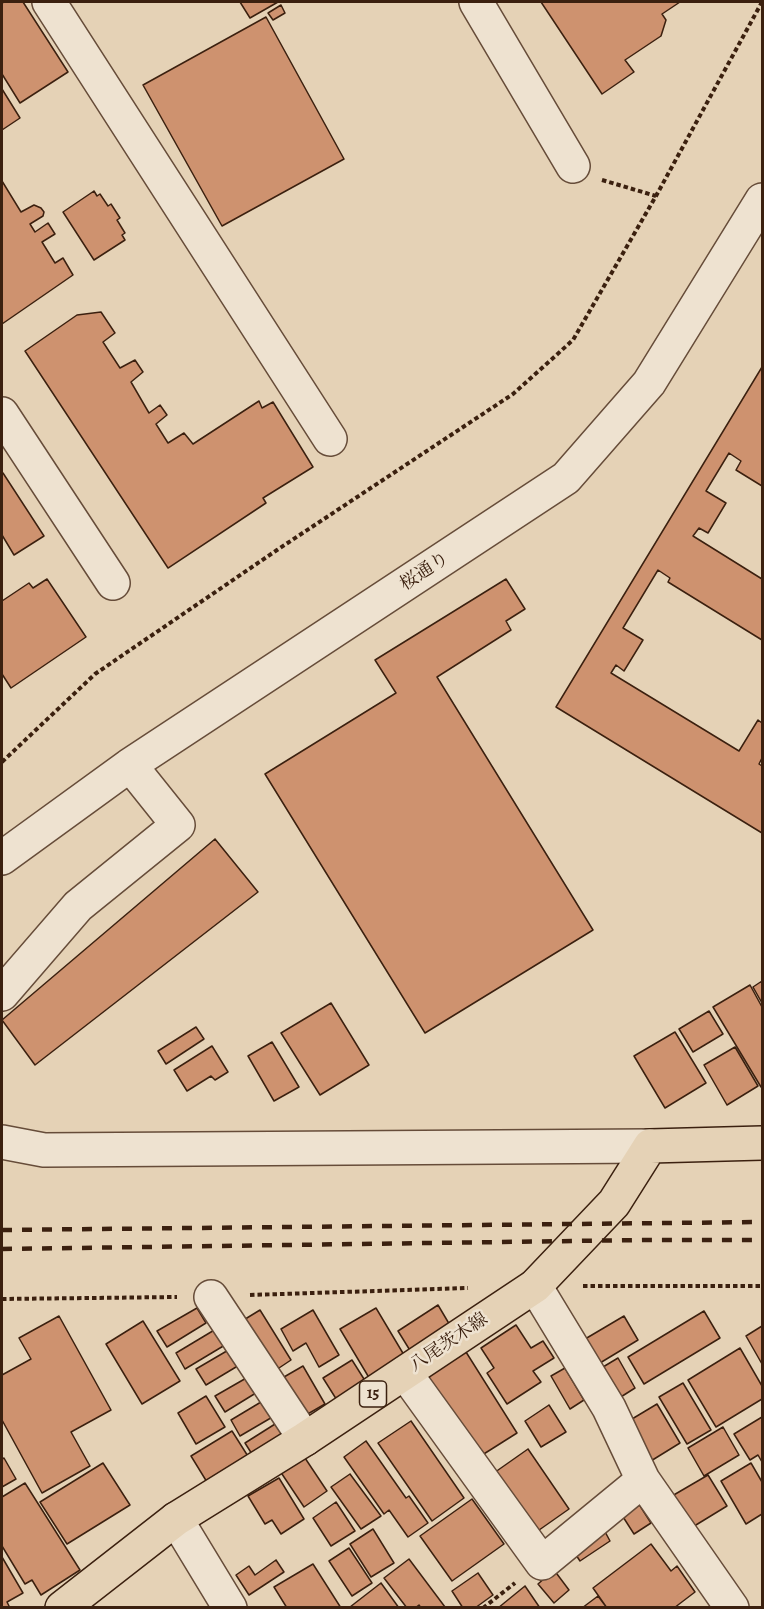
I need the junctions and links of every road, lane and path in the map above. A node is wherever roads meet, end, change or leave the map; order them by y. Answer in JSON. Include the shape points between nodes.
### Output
{"nodes":[{"id":1,"x":49,"y":2,"type":"edge"},
{"id":2,"x":476,"y":2,"type":"edge"},
{"id":3,"x":762,"y":2,"type":"edge"},
{"id":4,"x":573,"y":166,"type":"joint"},
{"id":5,"x":656,"y":196,"type":"junction"},
{"id":6,"x":762,"y":200,"type":"edge"},
{"id":7,"x":2,"y":414,"type":"edge"},
{"id":8,"x":330,"y":439,"type":"dead end"},
{"id":9,"x":113,"y":583,"type":"dead end"},
{"id":10,"x":2,"y":762,"type":"edge"},
{"id":11,"x":130,"y":765,"type":"junction"},
{"id":12,"x":2,"y":858,"type":"edge"},
{"id":13,"x":2,"y":994,"type":"edge"},
{"id":14,"x":2,"y":1142,"type":"edge"},
{"id":15,"x":762,"y":1143,"type":"edge"},
{"id":16,"x":650,"y":1146,"type":"junction"},
{"id":17,"x":535,"y":1286,"type":"junction"},
{"id":18,"x":762,"y":1286,"type":"edge"},
{"id":19,"x":477,"y":1288,"type":"dead end"},
{"id":20,"x":211,"y":1296,"type":"junction"},
{"id":21,"x":2,"y":1299,"type":"edge"},
{"id":22,"x":405,"y":1373,"type":"junction"},
{"id":23,"x":305,"y":1439,"type":"junction"},
{"id":24,"x":642,"y":1480,"type":"junction"},
{"id":25,"x":177,"y":1519,"type":"junction"},
{"id":26,"x":62,"y":1608,"type":"edge"},
{"id":27,"x":230,"y":1608,"type":"edge"},
{"id":28,"x":732,"y":1608,"type":"edge"}],
"edges":[{"from":1,"to":8,"type":"street"},
{"from":2,"to":4,"type":"street"},
{"from":3,"to":5,"type":"path"},
{"from":4,"to":5,"type":"path","via":[[589,176]]},
{"from":5,"to":10,"type":"path","via":[[573,340],[513,394],[95,674]]},
{"from":6,"to":11,"type":"street","name":"桜通り","via":[[649,383],[566,478]]},
{"from":7,"to":9,"type":"street"},
{"from":11,"to":12,"type":"street","name":"桜通り"},
{"from":11,"to":13,"type":"street","via":[[178,825],[78,906]]},
{"from":14,"to":16,"type":"street","via":[[44,1150]]},
{"from":15,"to":16,"type":"main road"},
{"from":16,"to":17,"type":"main road","name":"八尾茨木線","number":"15","via":[[614,1203]]},
{"from":17,"to":18,"type":"path"},
{"from":17,"to":22,"type":"main road","name":"八尾茨木線","number":"15"},
{"from":17,"to":24,"type":"street","via":[[609,1408]]},
{"from":19,"to":20,"type":"path"},
{"from":20,"to":21,"type":"path"},
{"from":20,"to":23,"type":"street"},
{"from":22,"to":23,"type":"main road","name":"八尾茨木線","number":"15"},
{"from":22,"to":24,"type":"street","via":[[542,1563]]},
{"from":23,"to":25,"type":"main road","name":"八尾茨木線","number":"15"},
{"from":24,"to":28,"type":"street"},
{"from":25,"to":26,"type":"main road","name":"八尾茨木線","number":"15"},
{"from":25,"to":27,"type":"street"}]}
